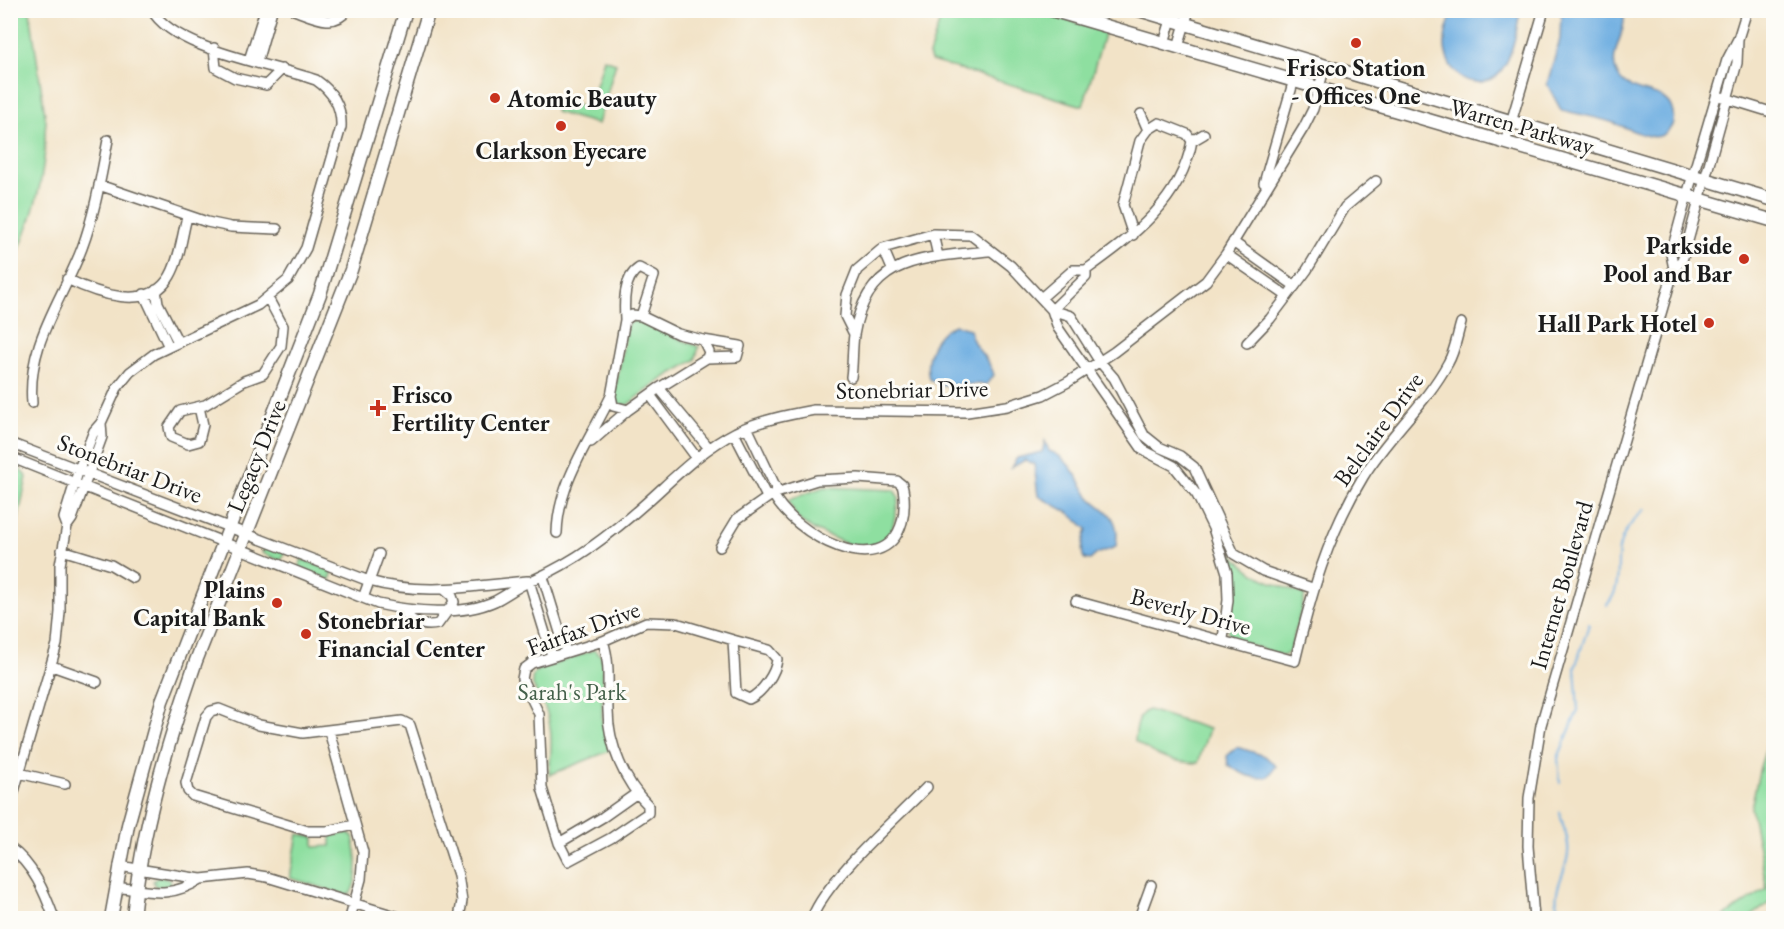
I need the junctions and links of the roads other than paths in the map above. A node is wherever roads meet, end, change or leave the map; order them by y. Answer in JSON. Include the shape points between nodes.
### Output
{"nodes":[{"id":1,"x":152,"y":10,"type":"edge"},
{"id":2,"x":265,"y":10,"type":"edge"},
{"id":3,"x":272,"y":10,"type":"edge"},
{"id":4,"x":294,"y":10,"type":"edge"},
{"id":5,"x":347,"y":10,"type":"edge"},
{"id":6,"x":1051,"y":10,"type":"edge"},
{"id":7,"x":1139,"y":10,"type":"edge"},
{"id":8,"x":1189,"y":10,"type":"edge"},
{"id":9,"x":1544,"y":10,"type":"edge"},
{"id":10,"x":1747,"y":10,"type":"edge"},
{"id":11,"x":406,"y":11,"type":"edge"},
{"id":12,"x":428,"y":15,"type":"edge"},
{"id":13,"x":1172,"y":15,"type":"edge"},
{"id":14,"x":1185,"y":24,"type":"junction"},
{"id":15,"x":1738,"y":39,"type":"junction"},
{"id":16,"x":1164,"y":43,"type":"junction"},
{"id":17,"x":1178,"y":47,"type":"junction"},
{"id":18,"x":214,"y":48,"type":"junction"},
{"id":19,"x":1300,"y":58,"type":"junction"},
{"id":20,"x":253,"y":61,"type":"junction"},
{"id":21,"x":1325,"y":66,"type":"junction"},
{"id":22,"x":282,"y":69,"type":"junction"},
{"id":23,"x":1294,"y":81,"type":"junction"},
{"id":24,"x":1319,"y":88,"type":"junction"},
{"id":25,"x":1717,"y":95,"type":"junction"},
{"id":26,"x":1728,"y":98,"type":"junction"},
{"id":27,"x":1773,"y":113,"type":"edge"},
{"id":28,"x":1142,"y":114,"type":"dead end"},
{"id":29,"x":1511,"y":122,"type":"junction"},
{"id":30,"x":1148,"y":130,"type":"junction"},
{"id":31,"x":1280,"y":131,"type":"junction"},
{"id":32,"x":1204,"y":134,"type":"dead end"},
{"id":33,"x":1297,"y":139,"type":"junction"},
{"id":34,"x":108,"y":140,"type":"dead end"},
{"id":35,"x":1192,"y":141,"type":"junction"},
{"id":36,"x":1505,"y":143,"type":"junction"},
{"id":37,"x":363,"y":158,"type":"junction"},
{"id":38,"x":382,"y":163,"type":"junction"},
{"id":39,"x":1700,"y":177,"type":"junction"},
{"id":40,"x":1376,"y":181,"type":"dead end"},
{"id":41,"x":99,"y":185,"type":"junction"},
{"id":42,"x":1262,"y":193,"type":"junction"},
{"id":43,"x":1693,"y":197,"type":"junction"},
{"id":44,"x":1773,"y":200,"type":"edge"},
{"id":45,"x":187,"y":217,"type":"junction"},
{"id":46,"x":1772,"y":220,"type":"edge"},
{"id":47,"x":277,"y":229,"type":"dead end"},
{"id":48,"x":933,"y":234,"type":"junction"},
{"id":49,"x":1133,"y":236,"type":"junction"},
{"id":50,"x":1233,"y":242,"type":"junction"},
{"id":51,"x":883,"y":248,"type":"junction"},
{"id":52,"x":988,"y":251,"type":"junction"},
{"id":53,"x":1226,"y":254,"type":"junction"},
{"id":54,"x":938,"y":256,"type":"junction"},
{"id":55,"x":892,"y":269,"type":"junction"},
{"id":56,"x":1086,"y":270,"type":"junction"},
{"id":57,"x":67,"y":279,"type":"junction"},
{"id":58,"x":1295,"y":286,"type":"junction"},
{"id":59,"x":156,"y":290,"type":"junction"},
{"id":60,"x":144,"y":294,"type":"junction"},
{"id":61,"x":1287,"y":296,"type":"junction"},
{"id":62,"x":268,"y":298,"type":"junction"},
{"id":63,"x":1041,"y":298,"type":"junction"},
{"id":64,"x":1052,"y":310,"type":"junction"},
{"id":65,"x":641,"y":316,"type":"junction"},
{"id":66,"x":625,"y":320,"type":"junction"},
{"id":67,"x":1461,"y":323,"type":"dead end"},
{"id":68,"x":854,"y":334,"type":"junction"},
{"id":69,"x":703,"y":340,"type":"junction"},
{"id":70,"x":178,"y":342,"type":"junction"},
{"id":71,"x":1247,"y":343,"type":"dead end"},
{"id":72,"x":169,"y":347,"type":"junction"},
{"id":73,"x":707,"y":358,"type":"junction"},
{"id":74,"x":1100,"y":362,"type":"junction"},
{"id":75,"x":1086,"y":370,"type":"junction"},
{"id":76,"x":851,"y":377,"type":"dead end"},
{"id":77,"x":659,"y":388,"type":"junction"},
{"id":78,"x":650,"y":395,"type":"junction"},
{"id":79,"x":611,"y":396,"type":"junction"},
{"id":80,"x":32,"y":403,"type":"dead end"},
{"id":81,"x":199,"y":407,"type":"junction"},
{"id":82,"x":628,"y":410,"type":"junction"},
{"id":83,"x":747,"y":427,"type":"junction"},
{"id":84,"x":734,"y":433,"type":"junction"},
{"id":85,"x":10,"y":443,"type":"edge"},
{"id":86,"x":587,"y":445,"type":"junction"},
{"id":87,"x":709,"y":448,"type":"junction"},
{"id":88,"x":10,"y":457,"type":"edge"},
{"id":89,"x":696,"y":457,"type":"junction"},
{"id":90,"x":80,"y":477,"type":"junction"},
{"id":91,"x":773,"y":495,"type":"junction"},
{"id":92,"x":228,"y":527,"type":"junction"},
{"id":93,"x":557,"y":533,"type":"dead end"},
{"id":94,"x":248,"y":534,"type":"junction"},
{"id":95,"x":223,"y":541,"type":"junction"},
{"id":96,"x":720,"y":547,"type":"dead end"},
{"id":97,"x":242,"y":549,"type":"junction"},
{"id":98,"x":62,"y":550,"type":"junction"},
{"id":99,"x":379,"y":554,"type":"dead end"},
{"id":100,"x":543,"y":576,"type":"junction"},
{"id":101,"x":133,"y":578,"type":"dead end"},
{"id":102,"x":369,"y":581,"type":"junction"},
{"id":103,"x":529,"y":581,"type":"junction"},
{"id":104,"x":1312,"y":588,"type":"junction"},
{"id":105,"x":445,"y":590,"type":"junction"},
{"id":106,"x":363,"y":598,"type":"junction"},
{"id":107,"x":1076,"y":601,"type":"dead end"},
{"id":108,"x":398,"y":608,"type":"junction"},
{"id":109,"x":450,"y":609,"type":"junction"},
{"id":110,"x":1223,"y":639,"type":"junction"},
{"id":111,"x":733,"y":640,"type":"junction"},
{"id":112,"x":603,"y":641,"type":"junction"},
{"id":113,"x":566,"y":652,"type":"junction"},
{"id":114,"x":552,"y":656,"type":"junction"},
{"id":115,"x":1295,"y":661,"type":"joint"},
{"id":116,"x":52,"y":666,"type":"junction"},
{"id":117,"x":98,"y":682,"type":"dead end"},
{"id":118,"x":329,"y":731,"type":"junction"},
{"id":119,"x":19,"y":773,"type":"junction"},
{"id":120,"x":65,"y":784,"type":"dead end"},
{"id":121,"x":927,"y":787,"type":"dead end"},
{"id":122,"x":637,"y":793,"type":"junction"},
{"id":123,"x":10,"y":805,"type":"edge"},
{"id":124,"x":356,"y":825,"type":"junction"},
{"id":125,"x":559,"y":843,"type":"junction"},
{"id":126,"x":10,"y":848,"type":"edge"},
{"id":127,"x":118,"y":866,"type":"junction"},
{"id":128,"x":138,"y":870,"type":"junction"},
{"id":129,"x":201,"y":879,"type":"junction"},
{"id":130,"x":1151,"y":885,"type":"dead end"},
{"id":131,"x":115,"y":887,"type":"junction"},
{"id":132,"x":136,"y":890,"type":"junction"},
{"id":133,"x":354,"y":904,"type":"junction"},
{"id":134,"x":1773,"y":912,"type":"edge"},
{"id":135,"x":54,"y":918,"type":"edge"},
{"id":136,"x":111,"y":918,"type":"edge"},
{"id":137,"x":133,"y":918,"type":"edge"},
{"id":138,"x":350,"y":918,"type":"edge"},
{"id":139,"x":402,"y":918,"type":"edge"},
{"id":140,"x":459,"y":918,"type":"edge"},
{"id":141,"x":812,"y":918,"type":"edge"},
{"id":142,"x":1139,"y":918,"type":"edge"},
{"id":143,"x":1534,"y":918,"type":"edge"},
{"id":144,"x":1763,"y":918,"type":"edge"}],
"edges":[{"from":1,"to":18,"type":"street","via":[[162,26],[186,40]]},
{"from":2,"to":20,"type":"street"},
{"from":3,"to":20,"type":"street"},
{"from":4,"to":5,"type":"street","via":[[327,21],[342,17]]},
{"from":6,"to":16,"type":"main road","name":"Warren Parkway"},
{"from":7,"to":13,"type":"main road","name":"Warren Parkway"},
{"from":8,"to":14,"type":"street"},
{"from":9,"to":29,"type":"street"},
{"from":10,"to":15,"type":"street"},
{"from":11,"to":12,"type":"main road"},
{"from":11,"to":37,"type":"main road","name":"Legacy Drive"},
{"from":12,"to":38,"type":"main road","name":"Legacy Drive"},
{"from":13,"to":14,"type":"main road","name":"Warren Parkway"},
{"from":13,"to":16,"type":"street"},
{"from":14,"to":17,"type":"street"},
{"from":14,"to":19,"type":"main road","name":"Warren Parkway"},
{"from":15,"to":25,"type":"street"},
{"from":15,"to":26,"type":"street","via":[[1737,63]]},
{"from":16,"to":17,"type":"main road","name":"Warren Parkway"},
{"from":17,"to":23,"type":"main road","name":"Warren Parkway"},
{"from":18,"to":20,"type":"street"},
{"from":18,"to":22,"type":"street","via":[[216,68],[235,78],[266,85]]},
{"from":19,"to":21,"type":"main road","name":"Warren Parkway"},
{"from":19,"to":23,"type":"street","name":"Stonebriar Drive"},
{"from":20,"to":22,"type":"street"},
{"from":21,"to":24,"type":"street","name":"Stonebriar Drive"},
{"from":21,"to":29,"type":"main road","name":"Warren Parkway"},
{"from":22,"to":62,"type":"street","via":[[322,84],[342,117],[306,248],[288,280]]},
{"from":23,"to":24,"type":"main road","name":"Warren Parkway"},
{"from":23,"to":31,"type":"street","name":"Stonebriar Drive"},
{"from":24,"to":33,"type":"street","name":"Stonebriar Drive"},
{"from":24,"to":36,"type":"main road","name":"Warren Parkway"},
{"from":25,"to":26,"type":"street"},
{"from":25,"to":39,"type":"street"},
{"from":26,"to":27,"type":"street"},
{"from":26,"to":39,"type":"street"},
{"from":28,"to":30,"type":"street"},
{"from":29,"to":36,"type":"street"},
{"from":29,"to":39,"type":"main road","name":"Warren Parkway"},
{"from":30,"to":35,"type":"street","via":[[1159,123],[1187,134]]},
{"from":30,"to":49,"type":"street","via":[[1140,141],[1123,205]]},
{"from":31,"to":33,"type":"street"},
{"from":31,"to":42,"type":"street","name":"Stonebriar Drive"},
{"from":32,"to":35,"type":"street"},
{"from":33,"to":42,"type":"street","name":"Stonebriar Drive"},
{"from":34,"to":41,"type":"street"},
{"from":35,"to":49,"type":"street","via":[[1174,188]]},
{"from":36,"to":43,"type":"main road","name":"Warren Parkway"},
{"from":37,"to":38,"type":"main road"},
{"from":37,"to":92,"type":"main road","name":"Legacy Drive","via":[[320,294]]},
{"from":38,"to":94,"type":"main road","name":"Legacy Drive","via":[[351,270]]},
{"from":39,"to":43,"type":"street","name":"Internet Boulevard"},
{"from":39,"to":44,"type":"main road","name":"Warren Parkway"},
{"from":40,"to":58,"type":"street","via":[[1345,207]]},
{"from":41,"to":45,"type":"street"},
{"from":41,"to":57,"type":"street","via":[[82,248]]},
{"from":42,"to":50,"type":"street","name":"Stonebriar Drive"},
{"from":43,"to":46,"type":"main road","name":"Warren Parkway"},
{"from":43,"to":143,"type":"street","name":"Internet Boulevard","via":[[1682,260],[1674,269],[1541,725],[1529,798]]},
{"from":45,"to":47,"type":"street","via":[[231,227]]},
{"from":45,"to":59,"type":"street","via":[[171,274]]},
{"from":48,"to":51,"type":"street"},
{"from":48,"to":52,"type":"street","via":[[971,236]]},
{"from":48,"to":54,"type":"street"},
{"from":49,"to":56,"type":"street"},
{"from":50,"to":53,"type":"street","name":"Stonebriar Drive"},
{"from":50,"to":58,"type":"street"},
{"from":51,"to":55,"type":"street"},
{"from":51,"to":68,"type":"street","via":[[857,270],[847,295],[845,316]]},
{"from":52,"to":54,"type":"street"},
{"from":52,"to":63,"type":"street","via":[[1011,266]]},
{"from":53,"to":61,"type":"street"},
{"from":53,"to":74,"type":"street","name":"Stonebriar Drive","via":[[1206,281]]},
{"from":54,"to":55,"type":"street"},
{"from":55,"to":68,"type":"street","via":[[878,279]]},
{"from":56,"to":63,"type":"street","via":[[1072,270]]},
{"from":56,"to":64,"type":"street","via":[[1086,277]]},
{"from":57,"to":60,"type":"street","via":[[101,294]]},
{"from":57,"to":80,"type":"street","via":[[48,320],[30,377]]},
{"from":58,"to":61,"type":"street"},
{"from":59,"to":60,"type":"street"},
{"from":59,"to":70,"type":"street","via":[[158,303]]},
{"from":60,"to":72,"type":"street"},
{"from":61,"to":71,"type":"street"},
{"from":62,"to":70,"type":"street"},
{"from":62,"to":81,"type":"street","via":[[283,326],[280,346],[271,363],[263,374]]},
{"from":63,"to":64,"type":"street"},
{"from":64,"to":74,"type":"street","via":[[1071,316]]},
{"from":64,"to":75,"type":"street","via":[[1058,328]]},
{"from":65,"to":66,"type":"street"},
{"from":65,"to":66,"type":"street","via":[[654,276],[639,268],[634,271],[624,299]]},
{"from":65,"to":69,"type":"street","via":[[678,334]]},
{"from":66,"to":79,"type":"street"},
{"from":67,"to":104,"type":"street","name":"Belclaire Drive","via":[[1449,361],[1434,385],[1380,451],[1348,502]]},
{"from":68,"to":76,"type":"street"},
{"from":69,"to":73,"type":"street","via":[[709,352]]},
{"from":69,"to":73,"type":"street","via":[[740,346],[737,357]]},
{"from":70,"to":72,"type":"street"},
{"from":72,"to":90,"type":"street","via":[[130,372],[117,388],[101,423],[102,437]]},
{"from":73,"to":77,"type":"street"},
{"from":74,"to":75,"type":"street","name":"Stonebriar Drive"},
{"from":74,"to":104,"type":"street","via":[[1126,397],[1144,435],[1194,467],[1234,554],[1263,571]]},
{"from":75,"to":83,"type":"street","name":"Stonebriar Drive","via":[[1043,395],[1007,406],[967,412],[814,410]]},
{"from":75,"to":110,"type":"street","via":[[1143,450],[1174,466],[1197,495],[1213,528],[1227,573]]},
{"from":77,"to":78,"type":"street"},
{"from":77,"to":87,"type":"street"},
{"from":78,"to":82,"type":"street"},
{"from":78,"to":89,"type":"street"},
{"from":79,"to":82,"type":"street","via":[[613,406]]},
{"from":79,"to":86,"type":"street"},
{"from":81,"to":81,"type":"street","via":[[183,410],[173,419],[168,431],[171,437],[188,444],[199,441],[203,425]]},
{"from":82,"to":86,"type":"street"},
{"from":83,"to":84,"type":"street","name":"Stonebriar Drive"},
{"from":83,"to":91,"type":"street"},
{"from":84,"to":87,"type":"street","name":"Stonebriar Drive"},
{"from":84,"to":91,"type":"street"},
{"from":85,"to":90,"type":"street","name":"Stonebriar Drive"},
{"from":86,"to":93,"type":"street","via":[[563,489]]},
{"from":87,"to":89,"type":"street","name":"Stonebriar Drive"},
{"from":88,"to":90,"type":"street","name":"Stonebriar Drive"},
{"from":89,"to":100,"type":"street","name":"Stonebriar Drive","via":[[605,537],[567,565]]},
{"from":90,"to":92,"type":"street","name":"Stonebriar Drive"},
{"from":90,"to":95,"type":"street","name":"Stonebriar Drive"},
{"from":90,"to":98,"type":"street"},
{"from":91,"to":91,"type":"street","via":[[785,515],[807,532],[851,550],[870,552],[886,546],[898,535],[903,517],[904,490],[897,481],[826,479]]},
{"from":91,"to":96,"type":"street","via":[[736,519]]},
{"from":92,"to":94,"type":"street","name":"Stonebriar Drive"},
{"from":92,"to":95,"type":"main road","name":"Legacy Drive"},
{"from":94,"to":97,"type":"main road","name":"Legacy Drive"},
{"from":94,"to":102,"type":"street","name":"Stonebriar Drive"},
{"from":95,"to":97,"type":"street","name":"Stonebriar Drive"},
{"from":95,"to":127,"type":"main road","name":"Legacy Drive","via":[[162,701]]},
{"from":97,"to":106,"type":"street","name":"Stonebriar Drive"},
{"from":97,"to":128,"type":"main road","name":"Legacy Drive","via":[[196,661],[174,727]]},
{"from":98,"to":101,"type":"street","via":[[111,564]]},
{"from":98,"to":116,"type":"street","via":[[60,612]]},
{"from":99,"to":102,"type":"street"},
{"from":100,"to":103,"type":"street","name":"Stonebriar Drive"},
{"from":100,"to":113,"type":"street"},
{"from":102,"to":105,"type":"street","name":"Stonebriar Drive","via":[[395,588]]},
{"from":102,"to":106,"type":"street"},
{"from":103,"to":105,"type":"street","name":"Stonebriar Drive"},
{"from":103,"to":109,"type":"street","name":"Stonebriar Drive","via":[[488,604]]},
{"from":103,"to":114,"type":"street"},
{"from":104,"to":115,"type":"street","name":"Belclaire Drive"},
{"from":105,"to":109,"type":"street","via":[[454,602]]},
{"from":106,"to":108,"type":"street","name":"Stonebriar Drive"},
{"from":107,"to":110,"type":"street","name":"Beverly Drive"},
{"from":108,"to":109,"type":"street","name":"Stonebriar Drive"},
{"from":108,"to":109,"type":"street","name":"Stonebriar Drive","via":[[411,620],[426,626],[438,624]]},
{"from":110,"to":115,"type":"street","name":"Beverly Drive"},
{"from":111,"to":111,"type":"street","name":"Fairfax Drive","via":[[736,693],[749,699],[758,694],[777,659],[769,650]]},
{"from":111,"to":112,"type":"street","name":"Fairfax Drive","via":[[675,623],[656,622],[638,625]]},
{"from":112,"to":113,"type":"street","name":"Fairfax Drive"},
{"from":112,"to":122,"type":"street","via":[[609,665],[608,719],[618,756]]},
{"from":113,"to":114,"type":"street","name":"Fairfax Drive"},
{"from":114,"to":125,"type":"street","name":"Fairfax Drive","via":[[532,663],[522,676],[539,714],[542,789]]},
{"from":116,"to":117,"type":"street"},
{"from":116,"to":119,"type":"street"},
{"from":118,"to":124,"type":"street"},
{"from":118,"to":124,"type":"street","via":[[280,730],[219,709],[211,711],[189,772],[188,791],[206,801],[308,831]]},
{"from":118,"to":140,"type":"street","via":[[402,721],[410,725],[458,875],[462,901]]},
{"from":119,"to":120,"type":"street"},
{"from":119,"to":123,"type":"street"},
{"from":121,"to":141,"type":"street","via":[[835,881]]},
{"from":122,"to":125,"type":"street"},
{"from":122,"to":125,"type":"street","via":[[648,805],[648,813],[638,821],[568,861]]},
{"from":124,"to":133,"type":"street","via":[[363,852]]},
{"from":126,"to":135,"type":"street","via":[[24,859]]},
{"from":127,"to":128,"type":"street"},
{"from":127,"to":131,"type":"main road","name":"Legacy Drive"},
{"from":128,"to":129,"type":"street"},
{"from":128,"to":132,"type":"main road","name":"Legacy Drive"},
{"from":129,"to":132,"type":"street","via":[[185,890]]},
{"from":129,"to":133,"type":"street","via":[[248,874],[267,877]]},
{"from":130,"to":142,"type":"street"},
{"from":131,"to":132,"type":"street"},
{"from":131,"to":136,"type":"main road","name":"Legacy Drive"},
{"from":132,"to":137,"type":"main road","name":"Legacy Drive"},
{"from":133,"to":138,"type":"street"},
{"from":133,"to":139,"type":"street"},
{"from":134,"to":144,"type":"street"}]}
